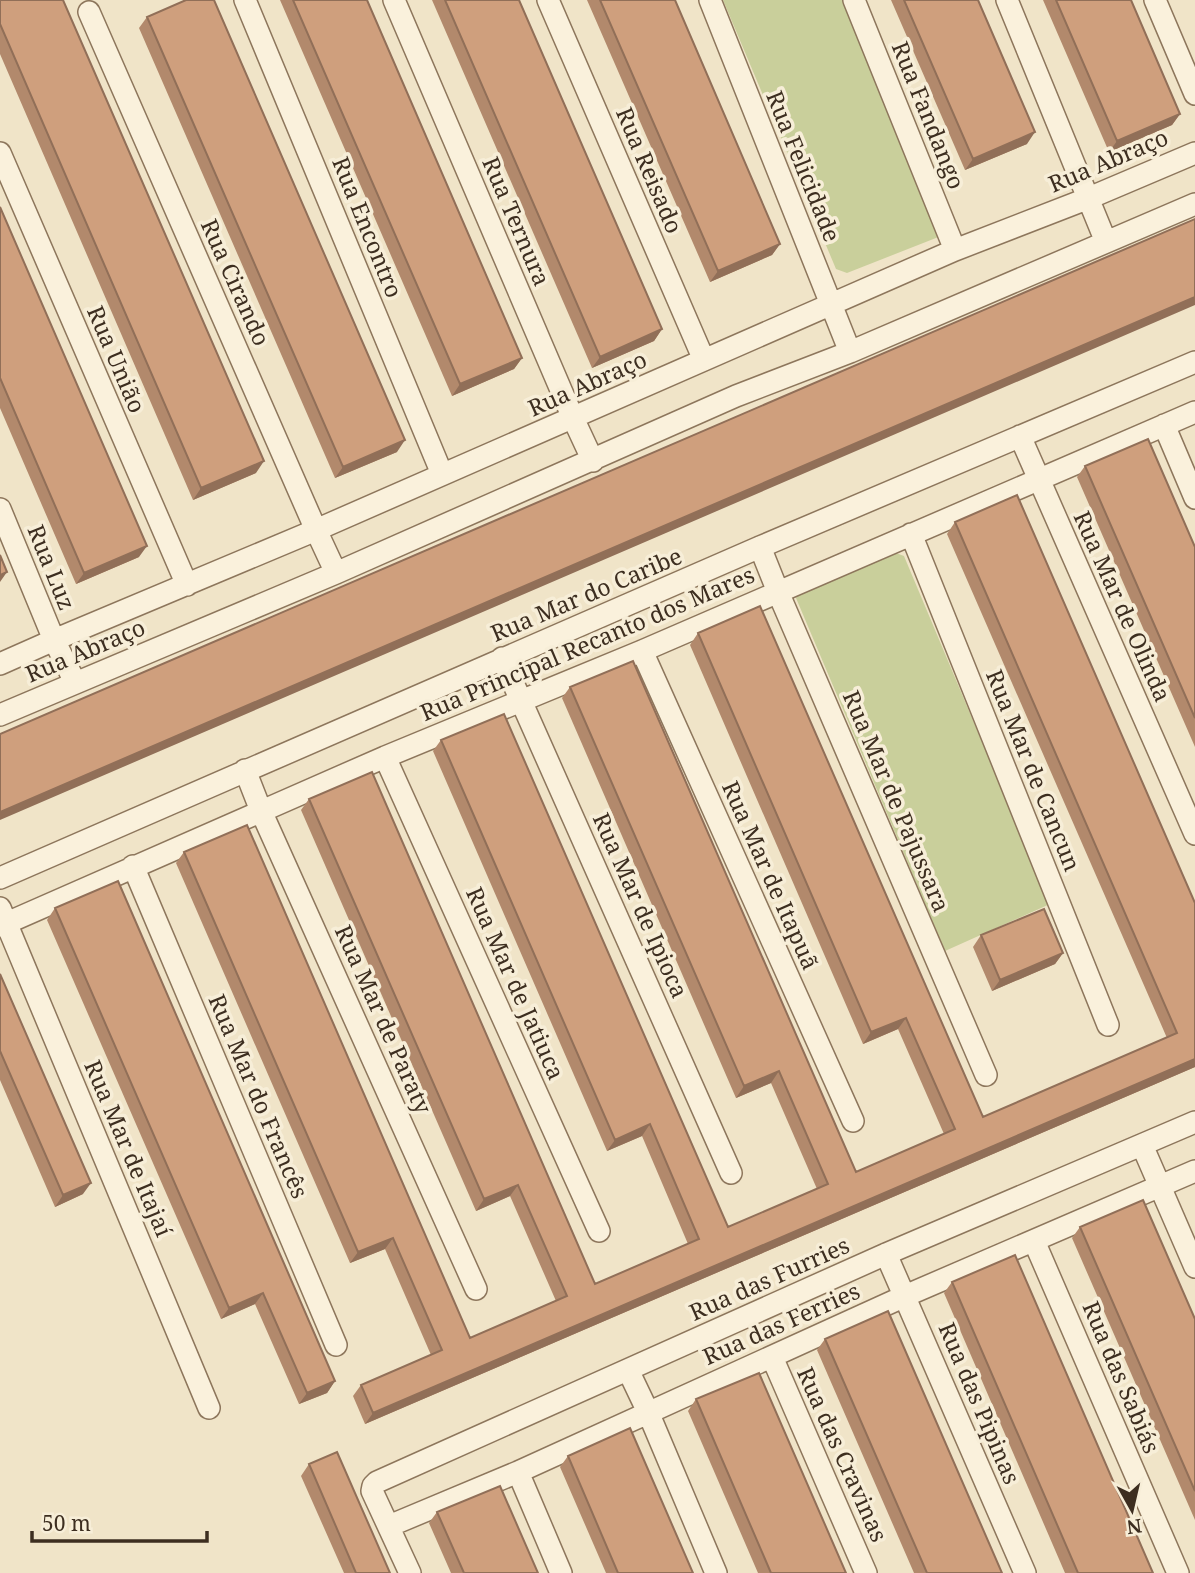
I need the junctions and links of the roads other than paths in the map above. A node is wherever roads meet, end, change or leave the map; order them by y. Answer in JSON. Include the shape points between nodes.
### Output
{"nodes":[{"id":1,"x":245,"y":0,"type":"edge"},
{"id":2,"x":394,"y":0,"type":"edge"},
{"id":3,"x":548,"y":0,"type":"edge"},
{"id":4,"x":710,"y":0,"type":"edge"},
{"id":5,"x":854,"y":0,"type":"edge"},
{"id":6,"x":1007,"y":0,"type":"edge"},
{"id":7,"x":1155,"y":0,"type":"edge"},
{"id":8,"x":89,"y":12,"type":"dead end"},
{"id":9,"x":1195,"y":94,"type":"edge"},
{"id":10,"x":0,"y":153,"type":"edge"},
{"id":11,"x":1195,"y":153,"type":"edge"},
{"id":12,"x":1089,"y":198,"type":"junction"},
{"id":13,"x":1195,"y":204,"type":"edge"},
{"id":14,"x":1107,"y":242,"type":"junction"},
{"id":15,"x":955,"y":250,"type":"junction"},
{"id":16,"x":830,"y":305,"type":"junction"},
{"id":17,"x":850,"y":352,"type":"junction"},
{"id":18,"x":704,"y":360,"type":"junction"},
{"id":19,"x":1195,"y":362,"type":"edge"},
{"id":20,"x":1195,"y":412,"type":"edge"},
{"id":21,"x":573,"y":418,"type":"junction"},
{"id":22,"x":1164,"y":425,"type":"junction"},
{"id":23,"x":1020,"y":436,"type":"junction"},
{"id":24,"x":593,"y":461,"type":"junction"},
{"id":25,"x":442,"y":474,"type":"junction"},
{"id":26,"x":1038,"y":479,"type":"junction"},
{"id":27,"x":1195,"y":498,"type":"edge"},
{"id":28,"x":0,"y":509,"type":"edge"},
{"id":29,"x":316,"y":530,"type":"junction"},
{"id":30,"x":911,"y":534,"type":"junction"},
{"id":31,"x":760,"y":547,"type":"junction"},
{"id":32,"x":336,"y":573,"type":"junction"},
{"id":33,"x":187,"y":585,"type":"junction"},
{"id":34,"x":778,"y":592,"type":"junction"},
{"id":35,"x":54,"y":640,"type":"junction"},
{"id":36,"x":642,"y":650,"type":"junction"},
{"id":37,"x":502,"y":659,"type":"junction"},
{"id":38,"x":0,"y":664,"type":"edge"},
{"id":39,"x":75,"y":682,"type":"junction"},
{"id":40,"x":521,"y":700,"type":"junction"},
{"id":41,"x":0,"y":715,"type":"edge"},
{"id":42,"x":385,"y":757,"type":"junction"},
{"id":43,"x":245,"y":770,"type":"junction"},
{"id":44,"x":261,"y":811,"type":"junction"},
{"id":45,"x":1195,"y":834,"type":"edge"},
{"id":46,"x":133,"y":866,"type":"junction"},
{"id":47,"x":0,"y":878,"type":"edge"},
{"id":48,"x":2,"y":919,"type":"edge"},
{"id":49,"x":1108,"y":1025,"type":"dead end"},
{"id":50,"x":986,"y":1075,"type":"dead end"},
{"id":51,"x":853,"y":1121,"type":"dead end"},
{"id":52,"x":1195,"y":1122,"type":"edge"},
{"id":53,"x":1142,"y":1145,"type":"junction"},
{"id":54,"x":1195,"y":1171,"type":"edge"},
{"id":55,"x":731,"y":1173,"type":"dead end"},
{"id":56,"x":1161,"y":1185,"type":"junction"},
{"id":57,"x":599,"y":1231,"type":"dead end"},
{"id":58,"x":1034,"y":1241,"type":"junction"},
{"id":59,"x":886,"y":1254,"type":"junction"},
{"id":60,"x":1195,"y":1267,"type":"edge"},
{"id":61,"x":476,"y":1290,"type":"dead end"},
{"id":62,"x":905,"y":1296,"type":"junction"},
{"id":63,"x":336,"y":1345,"type":"dead end"},
{"id":64,"x":772,"y":1357,"type":"junction"},
{"id":65,"x":628,"y":1370,"type":"junction"},
{"id":66,"x":209,"y":1408,"type":"dead end"},
{"id":67,"x":648,"y":1412,"type":"junction"},
{"id":68,"x":517,"y":1472,"type":"junction"},
{"id":69,"x":389,"y":1526,"type":"junction"},
{"id":70,"x":410,"y":1573,"type":"edge"},
{"id":71,"x":561,"y":1573,"type":"edge"},
{"id":72,"x":716,"y":1573,"type":"edge"},
{"id":73,"x":866,"y":1573,"type":"edge"},
{"id":74,"x":1025,"y":1573,"type":"edge"},
{"id":75,"x":1178,"y":1573,"type":"edge"}],
"edges":[{"from":1,"to":25,"type":"street","name":"Rua Encontro"},
{"from":2,"to":21,"type":"street","name":"Rua Ternura"},
{"from":3,"to":18,"type":"street","name":"Rua Reisado"},
{"from":4,"to":16,"type":"street","name":"Rua Felicidade"},
{"from":5,"to":15,"type":"street","name":"Rua Fandango"},
{"from":6,"to":12,"type":"street"},
{"from":7,"to":9,"type":"street"},
{"from":8,"to":29,"type":"street","name":"Rua Cirando"},
{"from":10,"to":33,"type":"street","name":"Rua União"},
{"from":11,"to":12,"type":"street","name":"Rua Abraço"},
{"from":12,"to":14,"type":"street"},
{"from":12,"to":15,"type":"street","name":"Rua Abraço"},
{"from":13,"to":14,"type":"street","name":"Rua Abraço"},
{"from":14,"to":17,"type":"street","name":"Rua Abraço"},
{"from":15,"to":16,"type":"street","name":"Rua Abraço"},
{"from":16,"to":17,"type":"street","name":"Rua Felicidade"},
{"from":16,"to":18,"type":"street","name":"Rua Abraço"},
{"from":17,"to":24,"type":"street","name":"Rua Abraço","via":[[736,396]]},
{"from":18,"to":21,"type":"street","name":"Rua Abraço"},
{"from":19,"to":23,"type":"street","name":"Rua Mar do Caribe"},
{"from":20,"to":22,"type":"street","name":"Rua Principal Recanto dos Mares"},
{"from":21,"to":24,"type":"street","name":"Rua Ternura"},
{"from":21,"to":25,"type":"street","name":"Rua Abraço"},
{"from":22,"to":26,"type":"street","name":"Rua Principal Recanto dos Mares"},
{"from":22,"to":27,"type":"street"},
{"from":23,"to":26,"type":"street","name":"Rua Mar de Olinda"},
{"from":23,"to":31,"type":"street","name":"Rua Mar do Caribe"},
{"from":24,"to":32,"type":"street","name":"Rua Abraço"},
{"from":25,"to":29,"type":"street","name":"Rua Abraço"},
{"from":26,"to":30,"type":"street","name":"Rua Principal Recanto dos Mares"},
{"from":26,"to":45,"type":"street","name":"Rua Mar de Olinda"},
{"from":28,"to":35,"type":"street","name":"Rua Luz"},
{"from":29,"to":32,"type":"street","name":"Rua Cirando"},
{"from":29,"to":33,"type":"street","name":"Rua Abraço"},
{"from":30,"to":34,"type":"street","name":"Rua Principal Recanto dos Mares"},
{"from":30,"to":49,"type":"street","name":"Rua Mar de Cancun"},
{"from":31,"to":34,"type":"street","name":"Rua Mar de Pajussara"},
{"from":31,"to":37,"type":"street","name":"Rua Mar do Caribe"},
{"from":32,"to":39,"type":"street","name":"Rua Abraço"},
{"from":33,"to":35,"type":"street","name":"Rua Abraço"},
{"from":34,"to":36,"type":"street","name":"Rua Principal Recanto dos Mares"},
{"from":34,"to":50,"type":"street","name":"Rua Mar de Pajussara"},
{"from":35,"to":38,"type":"street","name":"Rua Abraço"},
{"from":35,"to":39,"type":"street","name":"Rua Luz"},
{"from":36,"to":40,"type":"street","name":"Rua Principal Recanto dos Mares"},
{"from":36,"to":51,"type":"street","name":"Rua Mar de Itapuã"},
{"from":37,"to":40,"type":"street","name":"Rua Mar de Ipioca"},
{"from":37,"to":43,"type":"street","name":"Rua Mar do Caribe"},
{"from":39,"to":41,"type":"street","name":"Rua Abraço"},
{"from":40,"to":42,"type":"street","name":"Rua Principal Recanto dos Mares"},
{"from":40,"to":55,"type":"street","name":"Rua Mar de Ipioca"},
{"from":42,"to":44,"type":"street","name":"Rua Principal Recanto dos Mares"},
{"from":42,"to":57,"type":"street","name":"Rua Mar de Jatiuca"},
{"from":43,"to":44,"type":"street","name":"Rua Mar de Paraty"},
{"from":43,"to":47,"type":"street","name":"Rua Mar do Caribe"},
{"from":44,"to":46,"type":"street","name":"Rua Principal Recanto dos Mares"},
{"from":44,"to":61,"type":"street","name":"Rua Mar de Paraty"},
{"from":46,"to":48,"type":"street","name":"Rua Principal Recanto dos Mares"},
{"from":46,"to":63,"type":"street","name":"Rua Mar do Francês"},
{"from":48,"to":66,"type":"street","name":"Rua Mar de Itajaí"},
{"from":52,"to":53,"type":"street","name":"Rua das Furries"},
{"from":53,"to":56,"type":"street"},
{"from":53,"to":59,"type":"street","name":"Rua das Furries"},
{"from":54,"to":56,"type":"street","name":"Rua das Ferries"},
{"from":56,"to":58,"type":"street","name":"Rua das Ferries"},
{"from":56,"to":60,"type":"street"},
{"from":58,"to":62,"type":"street","name":"Rua das Ferries"},
{"from":58,"to":75,"type":"street","name":"Rua das Sabiás"},
{"from":59,"to":62,"type":"street","name":"Rua das Pipinas"},
{"from":59,"to":65,"type":"street","name":"Rua das Furries"},
{"from":62,"to":64,"type":"street","name":"Rua das Ferries"},
{"from":62,"to":74,"type":"street","name":"Rua das Pipinas"},
{"from":64,"to":67,"type":"street","name":"Rua das Ferries"},
{"from":64,"to":73,"type":"street","name":"Rua das Cravinas"},
{"from":65,"to":67,"type":"street"},
{"from":65,"to":69,"type":"street","name":"Rua das Furries","via":[[377,1482],[372,1491]]},
{"from":67,"to":68,"type":"street","name":"Rua das Ferries"},
{"from":67,"to":72,"type":"street"},
{"from":68,"to":69,"type":"street","name":"Rua das Ferries"},
{"from":68,"to":71,"type":"street"},
{"from":69,"to":70,"type":"street"}]}
